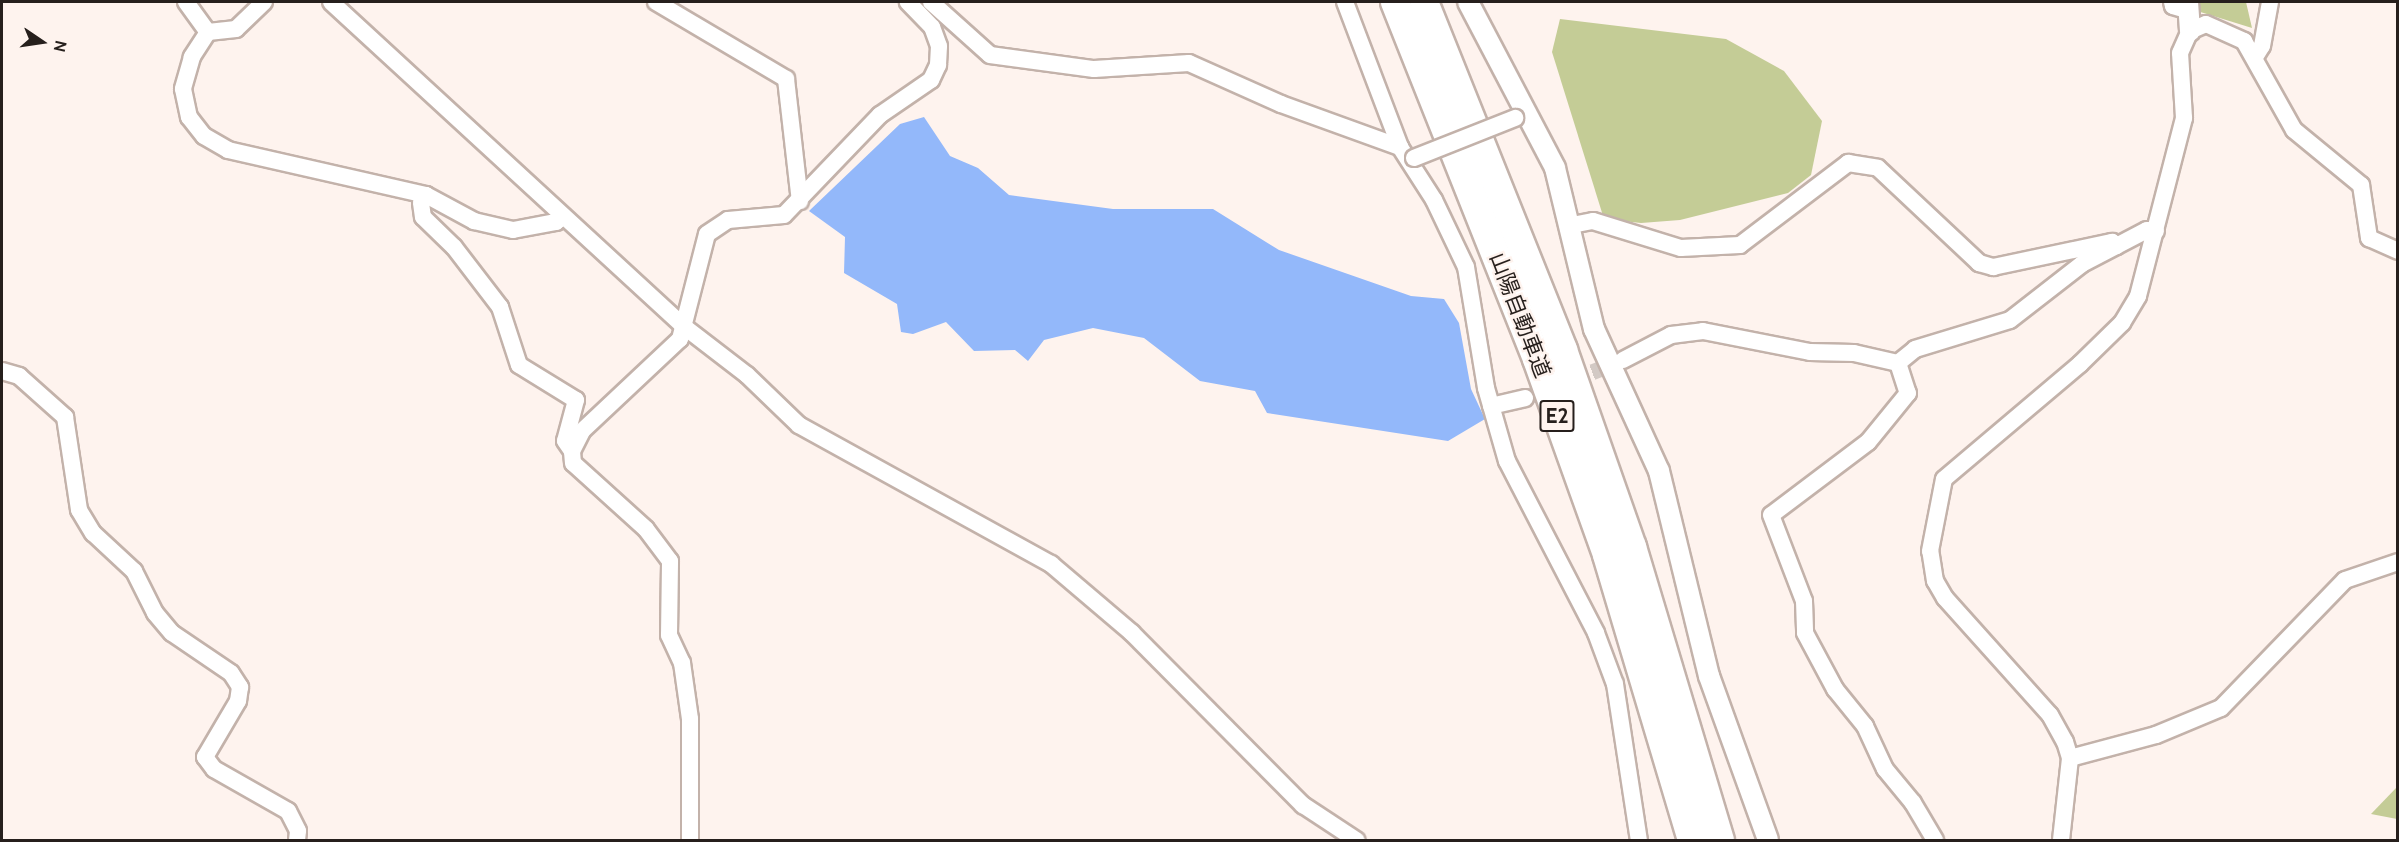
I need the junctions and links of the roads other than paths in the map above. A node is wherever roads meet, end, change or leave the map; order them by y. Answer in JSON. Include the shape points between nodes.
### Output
{"nodes":[{"id":1,"x":186,"y":2,"type":"edge"},
{"id":2,"x":264,"y":2,"type":"edge"},
{"id":3,"x":331,"y":2,"type":"edge"},
{"id":4,"x":656,"y":2,"type":"edge"},
{"id":5,"x":908,"y":2,"type":"edge"},
{"id":6,"x":931,"y":2,"type":"edge"},
{"id":7,"x":1345,"y":2,"type":"edge"},
{"id":8,"x":1395,"y":2,"type":"edge"},
{"id":9,"x":1424,"y":2,"type":"edge"},
{"id":10,"x":1468,"y":2,"type":"edge"},
{"id":11,"x":2270,"y":2,"type":"edge"},
{"id":12,"x":2183,"y":4,"type":"edge"},
{"id":13,"x":2190,"y":31,"type":"junction"},
{"id":14,"x":208,"y":33,"type":"junction"},
{"id":15,"x":2255,"y":57,"type":"junction"},
{"id":16,"x":1523,"y":115,"type":"junction"},
{"id":17,"x":1408,"y":155,"type":"junction"},
{"id":18,"x":426,"y":195,"type":"junction"},
{"id":19,"x":800,"y":201,"type":"junction"},
{"id":20,"x":563,"y":216,"type":"junction"},
{"id":21,"x":1572,"y":225,"type":"junction"},
{"id":22,"x":2156,"y":231,"type":"junction"},
{"id":23,"x":2116,"y":246,"type":"junction"},
{"id":24,"x":2397,"y":251,"type":"edge"},
{"id":25,"x":682,"y":325,"type":"junction"},
{"id":26,"x":1623,"y":360,"type":"tunnel mouth"},
{"id":27,"x":1898,"y":363,"type":"junction"},
{"id":28,"x":2,"y":371,"type":"edge"},
{"id":29,"x":1525,"y":398,"type":"tunnel mouth"},
{"id":30,"x":1491,"y":406,"type":"junction"},
{"id":31,"x":572,"y":452,"type":"junction"},
{"id":32,"x":2397,"y":562,"type":"edge"},
{"id":33,"x":2070,"y":758,"type":"junction"},
{"id":34,"x":297,"y":840,"type":"edge"},
{"id":35,"x":690,"y":840,"type":"edge"},
{"id":36,"x":1356,"y":840,"type":"edge"},
{"id":37,"x":1639,"y":840,"type":"edge"},
{"id":38,"x":1692,"y":840,"type":"edge"},
{"id":39,"x":1720,"y":840,"type":"edge"},
{"id":40,"x":1768,"y":840,"type":"edge"},
{"id":41,"x":1935,"y":840,"type":"edge"},
{"id":42,"x":2061,"y":840,"type":"edge"}],
"edges":[{"from":1,"to":14,"type":"street"},
{"from":2,"to":14,"type":"street","via":[[236,29]]},
{"from":3,"to":20,"type":"street"},
{"from":4,"to":19,"type":"street","via":[[786,79]]},
{"from":5,"to":19,"type":"street","via":[[932,27],[939,46],[938,65],[931,80],[880,115]]},
{"from":6,"to":17,"type":"street","via":[[990,55],[1094,69],[1189,63]]},
{"from":7,"to":17,"type":"street"},
{"from":8,"to":38,"type":"highway","name":"山陽自動車道","number":"E2","via":[[1545,381],[1607,555]]},
{"from":9,"to":39,"type":"highway","name":"山陽自動車道","number":"E2","via":[[1563,350],[1632,547]]},
{"from":10,"to":16,"type":"street"},
{"from":11,"to":15,"type":"street","via":[[2262,46]]},
{"from":12,"to":13,"type":"street"},
{"from":13,"to":15,"type":"street","via":[[2206,24],[2244,41]]},
{"from":13,"to":22,"type":"street","via":[[2180,53],[2184,118]]},
{"from":14,"to":18,"type":"street","via":[[192,57],[183,89],[189,117],[204,136],[228,150]]},
{"from":15,"to":24,"type":"street","via":[[2294,130],[2361,185],[2369,238]]},
{"from":16,"to":17,"type":"street","bridge":true},
{"from":16,"to":21,"type":"street","via":[[1556,168]]},
{"from":17,"to":30,"type":"street","via":[[1466,267]]},
{"from":18,"to":20,"type":"street","via":[[474,221],[513,230],[556,222]]},
{"from":18,"to":31,"type":"street","via":[[421,203],[423,217],[454,247],[500,307],[519,365],[576,400],[565,441]]},
{"from":19,"to":25,"type":"street","via":[[784,215],[728,220],[707,234]]},
{"from":20,"to":25,"type":"street"},
{"from":21,"to":23,"type":"street","via":[[1593,221],[1681,248],[1740,245],[1848,163],[1878,168],[1979,263],[1993,267],[2112,242]]},
{"from":21,"to":40,"type":"street","via":[[1594,329],[1659,471],[1708,676]]},
{"from":22,"to":23,"type":"street","via":[[2147,230]]},
{"from":22,"to":33,"type":"street","via":[[2138,296],[2122,322],[2080,364],[1944,479],[1930,551],[1935,581],[1945,598],[2050,715]]},
{"from":23,"to":27,"type":"street","via":[[2082,264],[2010,320],[1915,350]]},
{"from":25,"to":31,"type":"street","via":[[680,339],[582,431]]},
{"from":25,"to":36,"type":"street","via":[[747,375],[799,425],[837,450],[987,525],[1051,564],[1132,633],[1303,805]]},
{"from":26,"to":27,"type":"street","via":[[1671,335],[1703,331],[1810,352],[1854,353]]},
{"from":27,"to":41,"type":"street","via":[[1908,393],[1868,442],[1771,515],[1804,601],[1805,633],[1835,689],[1865,726],[1885,769],[1913,803]]},
{"from":28,"to":34,"type":"street","via":[[19,376],[65,417],[79,510],[93,532],[134,571],[155,614],[172,633],[231,673],[240,687],[238,701],[205,757],[214,769],[288,811],[298,831]]},
{"from":29,"to":30,"type":"street"},
{"from":30,"to":37,"type":"street","via":[[1507,460],[1596,633],[1615,684]]},
{"from":31,"to":35,"type":"street","via":[[573,463],[646,529],[670,561],[669,635],[682,663],[690,719]]},
{"from":32,"to":33,"type":"street","via":[[2345,580],[2221,708],[2156,735]]},
{"from":33,"to":42,"type":"street"}]}
